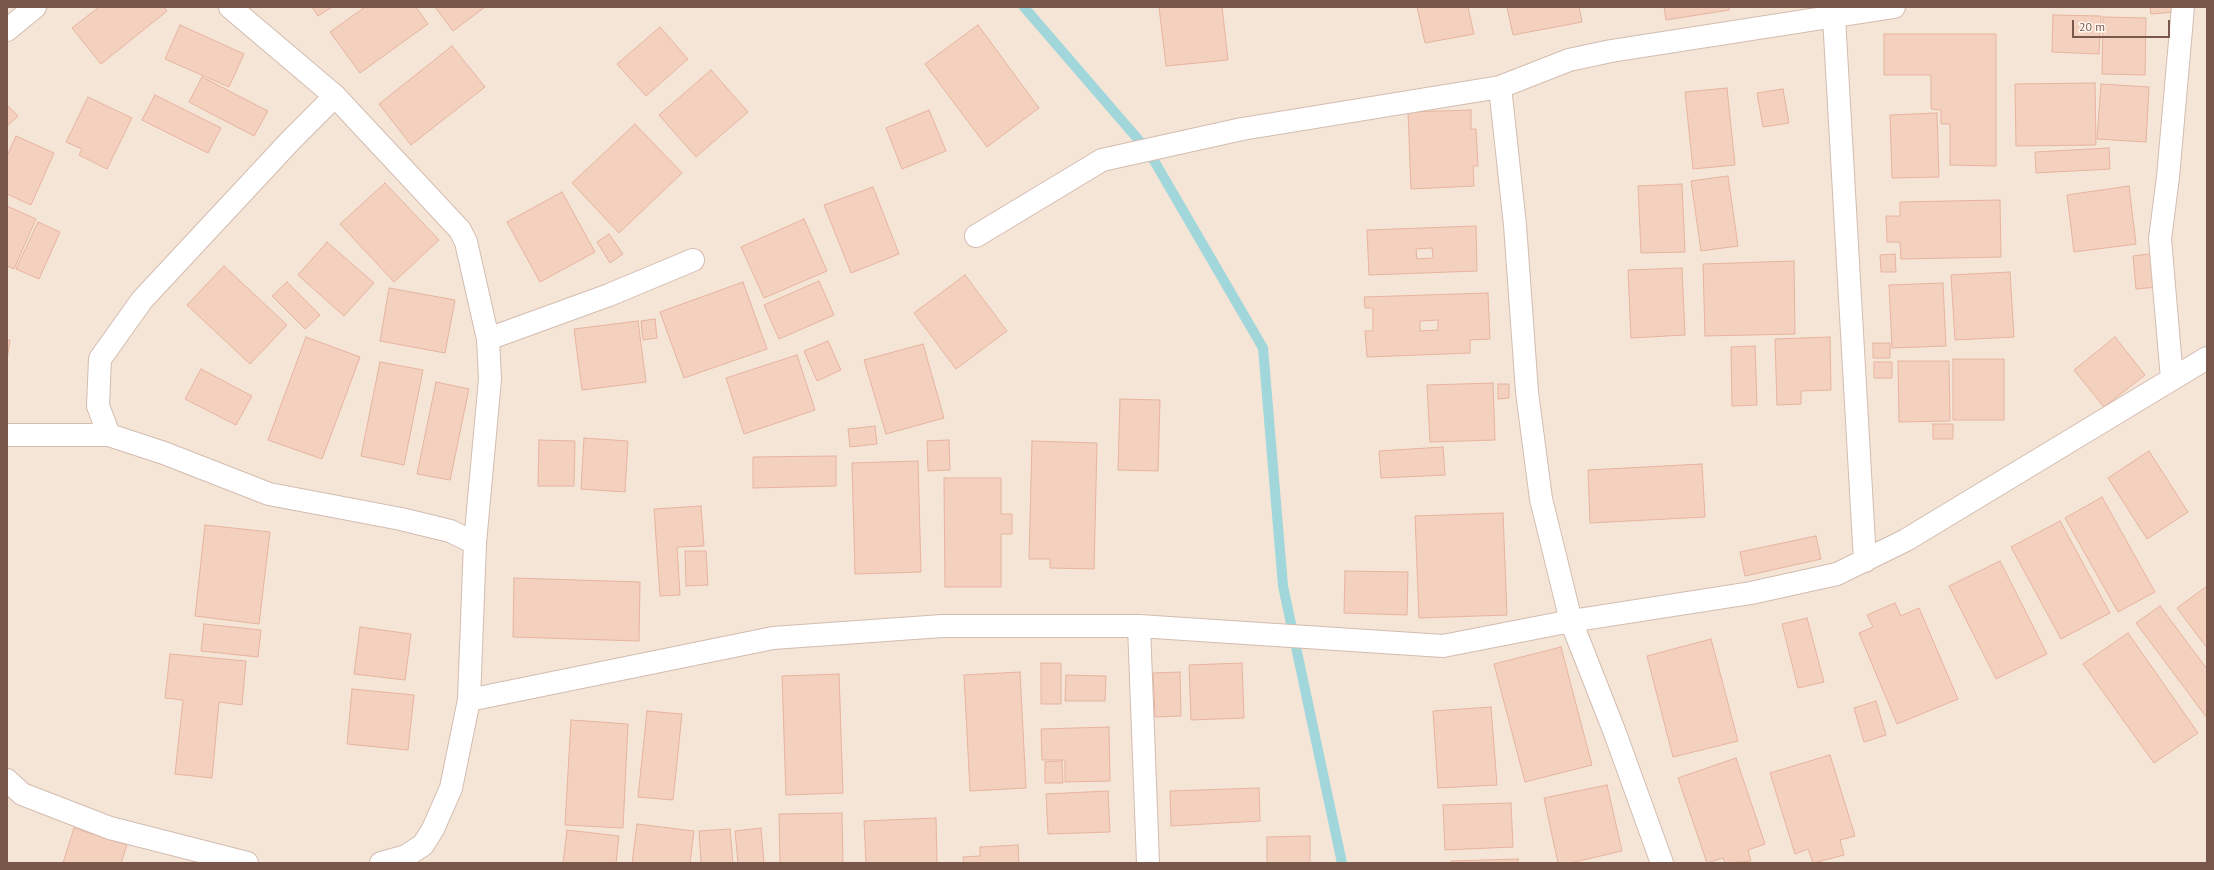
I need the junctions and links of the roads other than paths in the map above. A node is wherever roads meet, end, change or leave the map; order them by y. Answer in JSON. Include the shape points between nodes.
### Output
{"nodes":[{"id":1,"x":35,"y":7,"type":"edge"},
{"id":2,"x":230,"y":7,"type":"edge"},
{"id":3,"x":1894,"y":7,"type":"edge"},
{"id":4,"x":2183,"y":7,"type":"edge"},
{"id":5,"x":1834,"y":17,"type":"junction"},
{"id":6,"x":7,"y":30,"type":"edge"},
{"id":7,"x":1500,"y":88,"type":"junction"},
{"id":8,"x":335,"y":96,"type":"junction"},
{"id":9,"x":976,"y":236,"type":"dead end"},
{"id":10,"x":693,"y":260,"type":"dead end"},
{"id":11,"x":488,"y":339,"type":"junction"},
{"id":12,"x":2207,"y":358,"type":"edge"},
{"id":13,"x":2172,"y":379,"type":"junction"},
{"id":14,"x":7,"y":436,"type":"edge"},
{"id":15,"x":109,"y":436,"type":"junction"},
{"id":16,"x":475,"y":543,"type":"junction"},
{"id":17,"x":1866,"y":560,"type":"junction"},
{"id":18,"x":1571,"y":621,"type":"junction"},
{"id":19,"x":1139,"y":626,"type":"junction"},
{"id":20,"x":469,"y":700,"type":"junction"},
{"id":21,"x":7,"y":780,"type":"edge"},
{"id":22,"x":247,"y":863,"type":"edge"},
{"id":23,"x":381,"y":863,"type":"edge"},
{"id":24,"x":1148,"y":863,"type":"edge"},
{"id":25,"x":1662,"y":863,"type":"edge"}],
"edges":[{"from":1,"to":6,"type":"street"},
{"from":2,"to":8,"type":"street"},
{"from":3,"to":5,"type":"street"},
{"from":4,"to":13,"type":"street","via":[[2160,239]]},
{"from":5,"to":7,"type":"street","via":[[1611,50],[1568,60]]},
{"from":5,"to":17,"type":"street"},
{"from":7,"to":9,"type":"street","via":[[1242,129],[1102,160]]},
{"from":7,"to":18,"type":"street","via":[[1515,225],[1527,392],[1541,499]]},
{"from":8,"to":11,"type":"street","via":[[460,230],[466,242]]},
{"from":8,"to":15,"type":"street","via":[[142,300],[100,359],[98,406]]},
{"from":10,"to":11,"type":"street","via":[[609,295]]},
{"from":11,"to":16,"type":"street","via":[[490,380]]},
{"from":12,"to":13,"type":"street"},
{"from":13,"to":17,"type":"street","via":[[1906,540]]},
{"from":14,"to":15,"type":"street"},
{"from":15,"to":16,"type":"street","via":[[164,453],[269,494],[401,519],[450,531]]},
{"from":16,"to":20,"type":"street"},
{"from":17,"to":18,"type":"street","via":[[1837,574],[1752,593]]},
{"from":18,"to":19,"type":"street","via":[[1443,646]]},
{"from":18,"to":25,"type":"street"},
{"from":19,"to":20,"type":"street","via":[[942,626],[773,638]]},
{"from":19,"to":24,"type":"street"},
{"from":20,"to":23,"type":"street","via":[[451,788],[433,829],[417,849],[406,856]]},
{"from":21,"to":22,"type":"street","via":[[22,794],[110,828]]}]}
